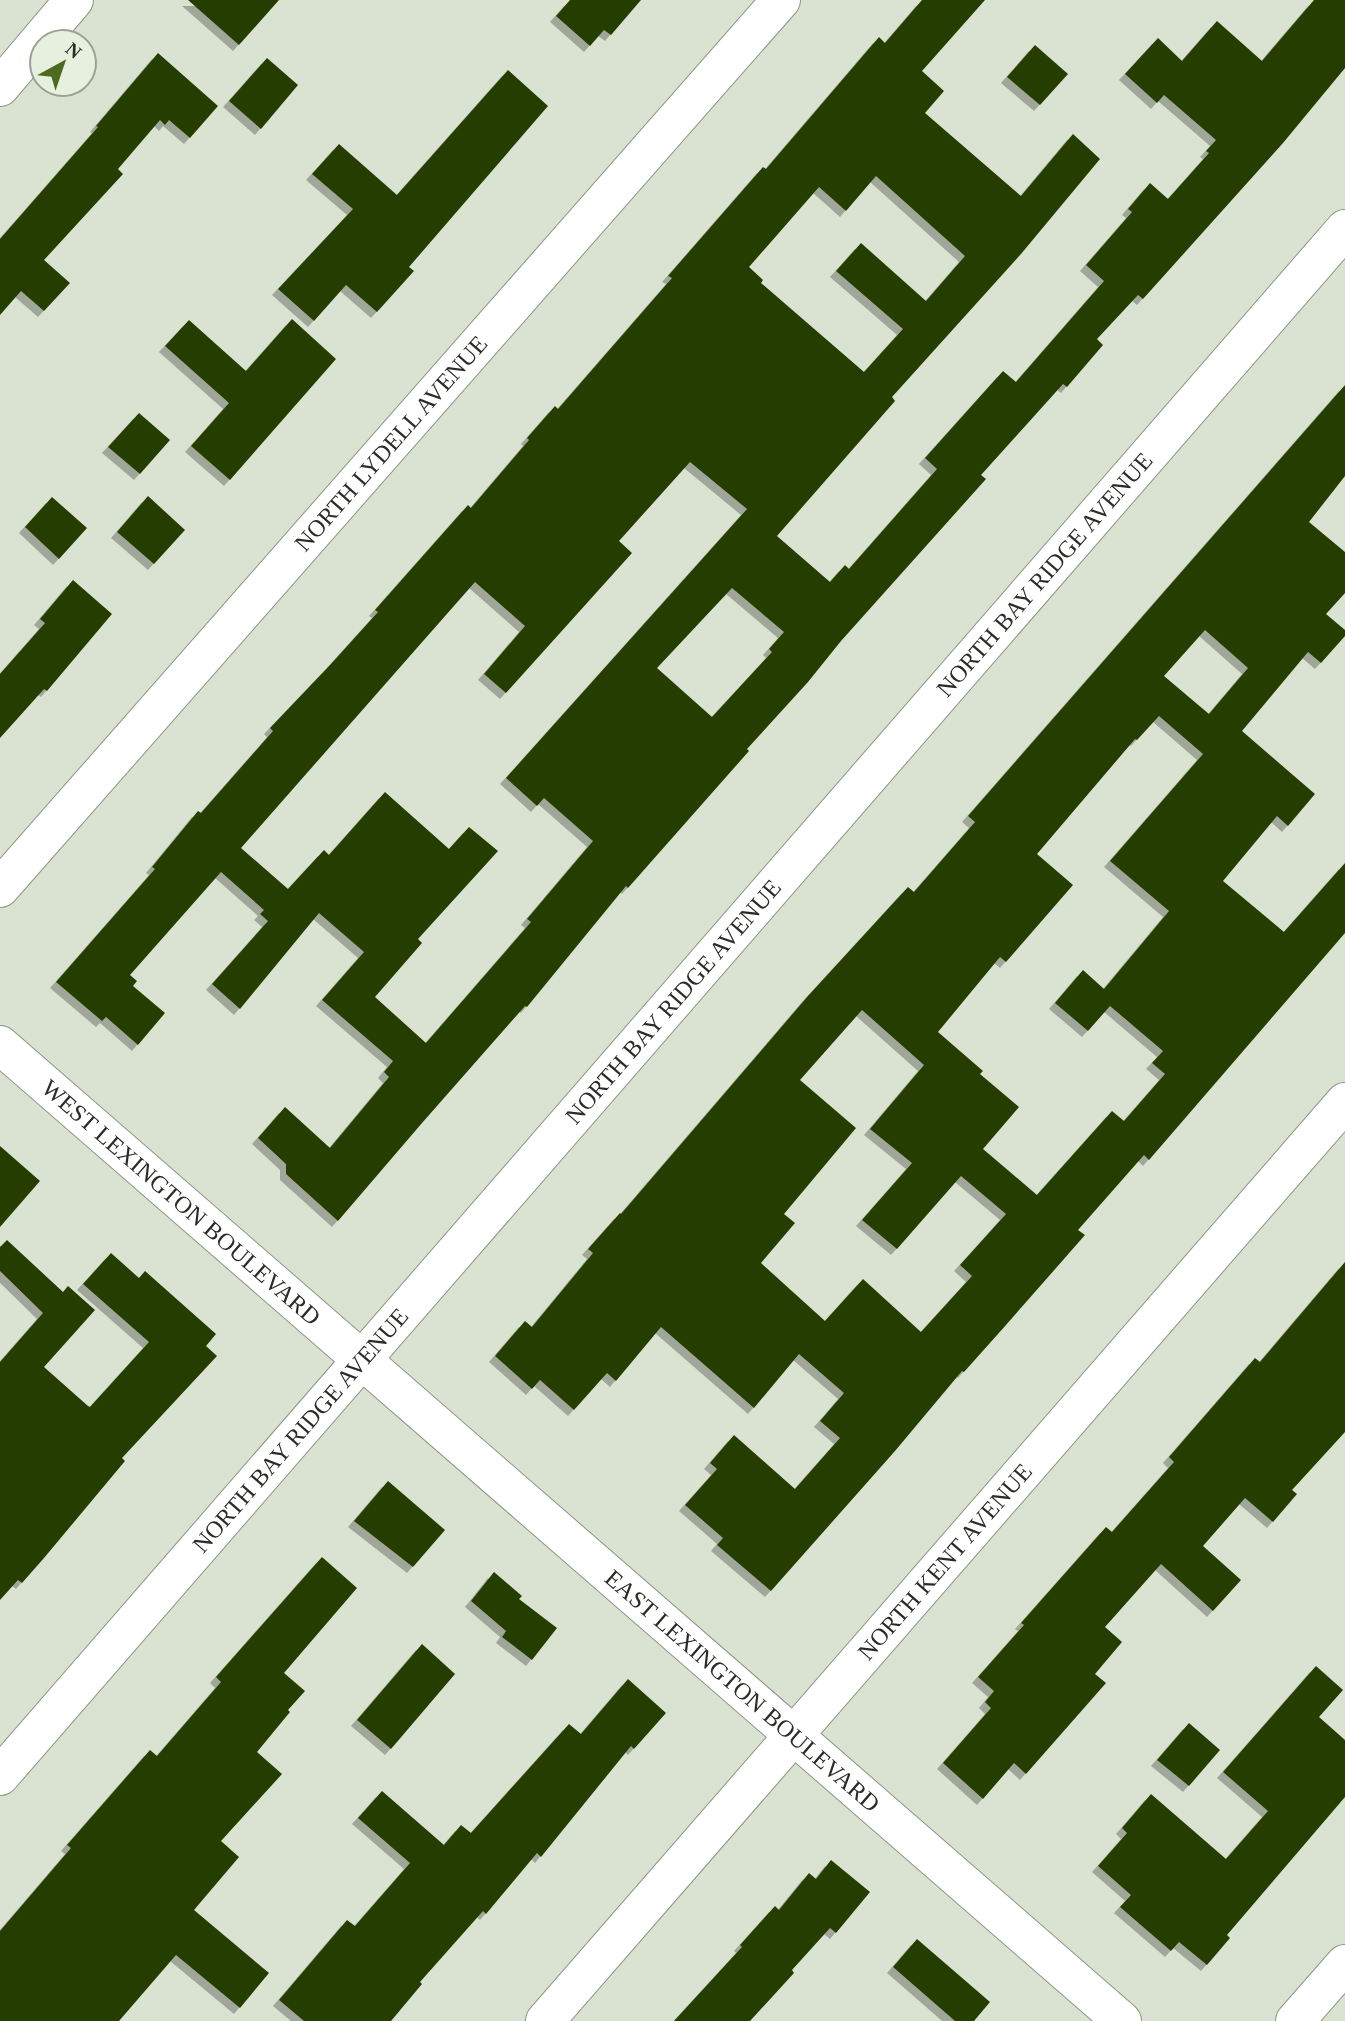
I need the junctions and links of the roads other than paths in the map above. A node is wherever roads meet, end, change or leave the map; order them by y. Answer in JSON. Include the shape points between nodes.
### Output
{"nodes":[{"id":1,"x":75,"y":0,"type":"edge"},
{"id":2,"x":781,"y":0,"type":"edge"},
{"id":3,"x":0,"y":87,"type":"edge"},
{"id":4,"x":1345,"y":229,"type":"edge"},
{"id":5,"x":0,"y":888,"type":"edge"},
{"id":6,"x":0,"y":1045,"type":"edge"},
{"id":7,"x":1345,"y":1102,"type":"edge"},
{"id":8,"x":362,"y":1361,"type":"junction"},
{"id":9,"x":793,"y":1736,"type":"junction"},
{"id":10,"x":0,"y":1776,"type":"edge"},
{"id":11,"x":1345,"y":1964,"type":"edge"},
{"id":12,"x":545,"y":2021,"type":"edge"},
{"id":13,"x":1122,"y":2021,"type":"edge"},
{"id":14,"x":1295,"y":2021,"type":"edge"}],
"edges":[{"from":1,"to":3,"type":"street"},
{"from":2,"to":5,"type":"street","name":"NORTH LYDELL AVENUE"},
{"from":4,"to":8,"type":"street","name":"NORTH BAY RIDGE AVENUE"},
{"from":6,"to":8,"type":"street","name":"WEST LEXINGTON BOULEVARD"},
{"from":7,"to":9,"type":"street","name":"NORTH KENT AVENUE"},
{"from":8,"to":9,"type":"street","name":"EAST LEXINGTON BOULEVARD"},
{"from":8,"to":10,"type":"street","name":"NORTH BAY RIDGE AVENUE"},
{"from":9,"to":12,"type":"street","name":"NORTH KENT AVENUE"},
{"from":9,"to":13,"type":"street","name":"EAST LEXINGTON BOULEVARD"},
{"from":11,"to":14,"type":"street"}]}
